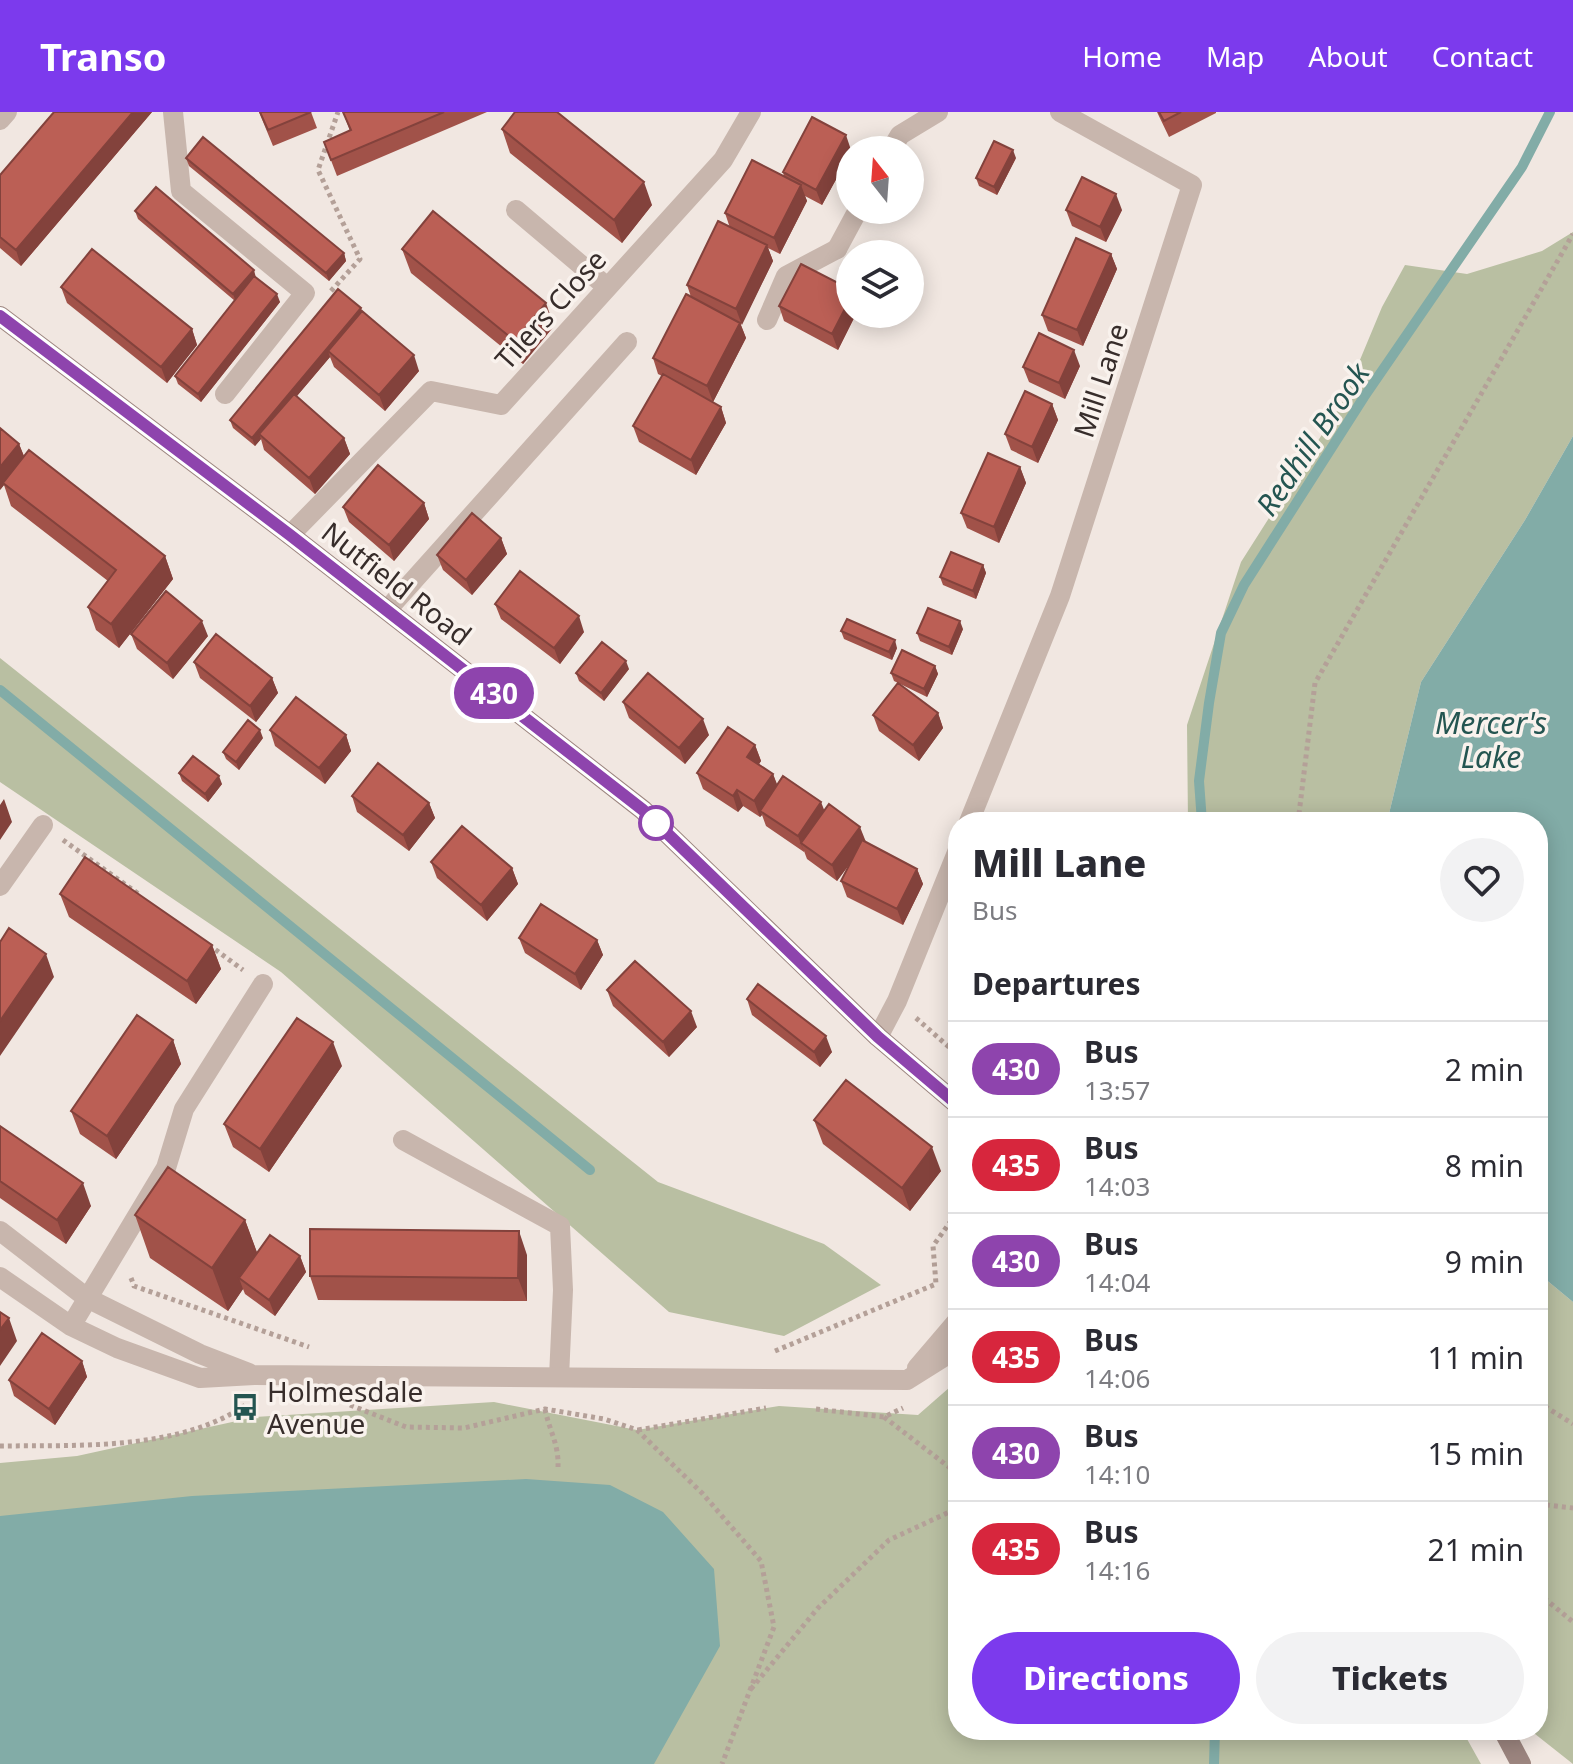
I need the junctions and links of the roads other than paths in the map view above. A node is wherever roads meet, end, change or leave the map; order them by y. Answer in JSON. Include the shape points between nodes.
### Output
{"nodes":[{"id":1,"x":7,"y":112,"type":"edge"},
{"id":2,"x":173,"y":112,"type":"edge"},
{"id":3,"x":751,"y":112,"type":"edge"},
{"id":4,"x":938,"y":112,"type":"edge"},
{"id":5,"x":1060,"y":112,"type":"edge"},
{"id":6,"x":0,"y":120,"type":"edge"},
{"id":7,"x":899,"y":136,"type":"edge"},
{"id":8,"x":516,"y":210,"type":"dead end"},
{"id":9,"x":850,"y":224,"type":"edge"},
{"id":10,"x":607,"y":287,"type":"junction"},
{"id":11,"x":0,"y":316,"type":"edge"},
{"id":12,"x":767,"y":320,"type":"dead end"},
{"id":13,"x":627,"y":342,"type":"dead end"},
{"id":14,"x":225,"y":394,"type":"dead end"},
{"id":15,"x":290,"y":535,"type":"junction"},
{"id":16,"x":387,"y":610,"type":"junction"},
{"id":17,"x":973,"y":812,"type":"edge"},
{"id":18,"x":43,"y":825,"type":"road end"},
{"id":19,"x":948,"y":875,"type":"edge"},
{"id":20,"x":0,"y":886,"type":"edge"},
{"id":21,"x":263,"y":984,"type":"road end"},
{"id":22,"x":878,"y":1037,"type":"junction"},
{"id":23,"x":948,"y":1096,"type":"edge"},
{"id":24,"x":403,"y":1140,"type":"dead end"},
{"id":25,"x":0,"y":1231,"type":"edge"},
{"id":26,"x":0,"y":1277,"type":"edge"},
{"id":27,"x":87,"y":1298,"type":"junction"},
{"id":28,"x":71,"y":1326,"type":"junction"},
{"id":29,"x":948,"y":1332,"type":"edge"},
{"id":30,"x":948,"y":1354,"type":"edge"},
{"id":31,"x":254,"y":1375,"type":"junction"},
{"id":32,"x":559,"y":1377,"type":"junction"},
{"id":33,"x":907,"y":1380,"type":"junction"},
{"id":34,"x":1508,"y":1740,"type":"edge"},
{"id":35,"x":1521,"y":1764,"type":"edge"}],
"edges":[{"from":1,"to":6,"type":"street"},
{"from":2,"to":14,"type":"street","via":[[181,191],[305,293]]},
{"from":3,"to":10,"type":"street","name":"Tilers Close","via":[[723,160]]},
{"from":4,"to":7,"type":"street"},
{"from":5,"to":17,"type":"street","name":"Mill Lane","via":[[1192,185],[1060,596]]},
{"from":8,"to":10,"type":"street"},
{"from":9,"to":12,"type":"street","via":[[837,249],[786,276]]},
{"from":10,"to":15,"type":"street","name":"Tilers Close","via":[[501,405],[431,391]]},
{"from":11,"to":15,"type":"street","name":"Nutfield Road"},
{"from":13,"to":16,"type":"street"},
{"from":15,"to":16,"type":"street","name":"Nutfield Road"},
{"from":16,"to":22,"type":"street","name":"Nutfield Road","via":[[643,810]]},
{"from":18,"to":20,"type":"street"},
{"from":19,"to":22,"type":"street"},
{"from":21,"to":27,"type":"street","via":[[184,1109],[166,1168]]},
{"from":22,"to":23,"type":"street","name":"Nutfield Road"},
{"from":24,"to":32,"type":"street","via":[[560,1226]]},
{"from":25,"to":27,"type":"street"},
{"from":26,"to":28,"type":"street"},
{"from":27,"to":28,"type":"street"},
{"from":27,"to":31,"type":"street"},
{"from":28,"to":31,"type":"street","via":[[200,1378]]},
{"from":29,"to":33,"type":"street"},
{"from":30,"to":33,"type":"street"},
{"from":31,"to":32,"type":"street"},
{"from":32,"to":33,"type":"street"},
{"from":34,"to":35,"type":"street"}]}
